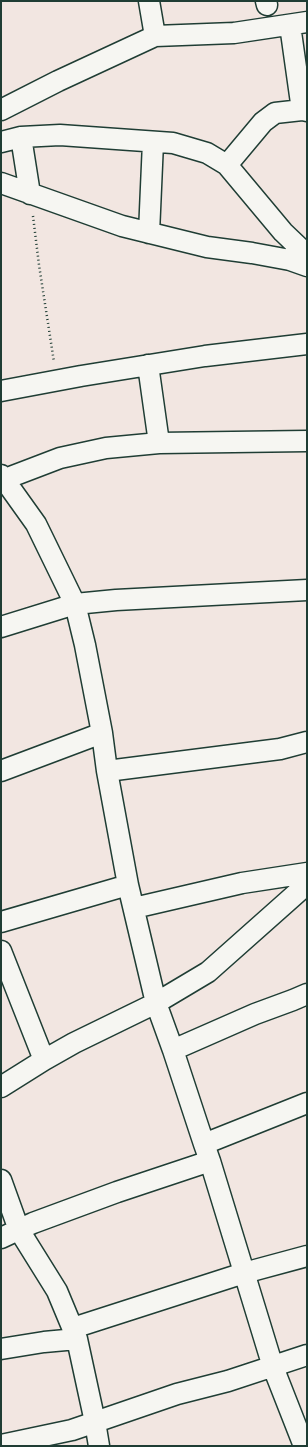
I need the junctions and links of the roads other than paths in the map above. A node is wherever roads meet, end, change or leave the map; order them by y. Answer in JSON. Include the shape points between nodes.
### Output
{"nodes":[{"id":1,"x":149,"y":1,"type":"edge"},
{"id":2,"x":299,"y":23,"type":"edge"},
{"id":3,"x":155,"y":36,"type":"junction"},
{"id":4,"x":1,"y":110,"type":"edge"},
{"id":5,"x":305,"y":110,"type":"edge"},
{"id":6,"x":21,"y":137,"type":"junction"},
{"id":7,"x":1,"y":142,"type":"edge"},
{"id":8,"x":153,"y":142,"type":"junction"},
{"id":9,"x":227,"y":165,"type":"junction"},
{"id":10,"x":1,"y":183,"type":"edge"},
{"id":11,"x":30,"y":194,"type":"junction"},
{"id":12,"x":149,"y":233,"type":"junction"},
{"id":13,"x":307,"y":255,"type":"edge"},
{"id":14,"x":307,"y":266,"type":"edge"},
{"id":15,"x":307,"y":344,"type":"edge"},
{"id":16,"x":148,"y":365,"type":"junction"},
{"id":17,"x":1,"y":391,"type":"edge"},
{"id":18,"x":307,"y":441,"type":"edge"},
{"id":19,"x":159,"y":443,"type":"junction"},
{"id":20,"x":3,"y":477,"type":"edge"},
{"id":21,"x":307,"y":590,"type":"edge"},
{"id":22,"x":75,"y":604,"type":"junction"},
{"id":23,"x":1,"y":627,"type":"edge"},
{"id":24,"x":102,"y":733,"type":"junction"},
{"id":25,"x":307,"y":742,"type":"edge"},
{"id":26,"x":1,"y":771,"type":"edge"},
{"id":27,"x":107,"y":771,"type":"junction"},
{"id":28,"x":307,"y":873,"type":"edge"},
{"id":29,"x":307,"y":884,"type":"edge"},
{"id":30,"x":128,"y":885,"type":"junction"},
{"id":31,"x":134,"y":908,"type":"junction"},
{"id":32,"x":1,"y":922,"type":"edge"},
{"id":33,"x":1,"y":952,"type":"edge"},
{"id":34,"x":307,"y":994,"type":"edge"},
{"id":35,"x":156,"y":1003,"type":"junction"},
{"id":36,"x":173,"y":1050,"type":"junction"},
{"id":37,"x":44,"y":1060,"type":"junction"},
{"id":38,"x":1,"y":1087,"type":"edge"},
{"id":39,"x":307,"y":1104,"type":"edge"},
{"id":40,"x":207,"y":1152,"type":"junction"},
{"id":41,"x":1,"y":1180,"type":"edge"},
{"id":42,"x":19,"y":1230,"type":"junction"},
{"id":43,"x":1,"y":1238,"type":"edge"},
{"id":44,"x":307,"y":1256,"type":"edge"},
{"id":45,"x":244,"y":1273,"type":"junction"},
{"id":46,"x":75,"y":1334,"type":"junction"},
{"id":47,"x":1,"y":1349,"type":"edge"},
{"id":48,"x":307,"y":1355,"type":"edge"},
{"id":49,"x":272,"y":1367,"type":"junction"},
{"id":50,"x":95,"y":1422,"type":"junction"},
{"id":51,"x":1,"y":1445,"type":"edge"},
{"id":52,"x":99,"y":1446,"type":"edge"},
{"id":53,"x":304,"y":1446,"type":"edge"}],
"edges":[{"from":1,"to":3,"type":"street"},
{"from":2,"to":3,"type":"street","via":[[234,33]]},
{"from":2,"to":5,"type":"street"},
{"from":3,"to":4,"type":"street"},
{"from":5,"to":9,"type":"street","via":[[275,113],[263,122]]},
{"from":6,"to":7,"type":"street"},
{"from":6,"to":8,"type":"street","via":[[60,135]]},
{"from":6,"to":11,"type":"street"},
{"from":8,"to":9,"type":"street","via":[[173,143],[207,153]]},
{"from":8,"to":12,"type":"street"},
{"from":9,"to":13,"type":"street","via":[[283,232]]},
{"from":10,"to":11,"type":"street"},
{"from":11,"to":12,"type":"street"},
{"from":12,"to":14,"type":"street","via":[[208,247],[290,260]]},
{"from":15,"to":16,"type":"street","via":[[223,353]]},
{"from":16,"to":17,"type":"street"},
{"from":16,"to":19,"type":"street"},
{"from":18,"to":19,"type":"street"},
{"from":19,"to":20,"type":"street","via":[[106,448],[60,458]]},
{"from":20,"to":22,"type":"street","via":[[36,524]]},
{"from":21,"to":22,"type":"street"},
{"from":22,"to":23,"type":"street"},
{"from":22,"to":24,"type":"street"},
{"from":24,"to":26,"type":"street"},
{"from":24,"to":27,"type":"street"},
{"from":25,"to":27,"type":"street","via":[[280,749]]},
{"from":27,"to":30,"type":"street"},
{"from":28,"to":31,"type":"street","via":[[242,883]]},
{"from":29,"to":35,"type":"street","via":[[208,972]]},
{"from":30,"to":31,"type":"street"},
{"from":30,"to":32,"type":"street"},
{"from":31,"to":35,"type":"street"},
{"from":33,"to":37,"type":"street"},
{"from":34,"to":36,"type":"street"},
{"from":35,"to":36,"type":"street"},
{"from":35,"to":37,"type":"street"},
{"from":36,"to":40,"type":"street"},
{"from":37,"to":38,"type":"street"},
{"from":39,"to":40,"type":"street"},
{"from":40,"to":42,"type":"street","via":[[117,1192]]},
{"from":40,"to":45,"type":"street"},
{"from":41,"to":42,"type":"street"},
{"from":42,"to":43,"type":"street"},
{"from":42,"to":46,"type":"street","via":[[58,1291]]},
{"from":44,"to":45,"type":"street"},
{"from":45,"to":46,"type":"street"},
{"from":45,"to":49,"type":"street"},
{"from":46,"to":47,"type":"street"},
{"from":46,"to":50,"type":"street"},
{"from":48,"to":49,"type":"street"},
{"from":49,"to":50,"type":"street","via":[[177,1394]]},
{"from":49,"to":53,"type":"street"},
{"from":50,"to":51,"type":"street","via":[[72,1430]]},
{"from":50,"to":52,"type":"street"}]}
